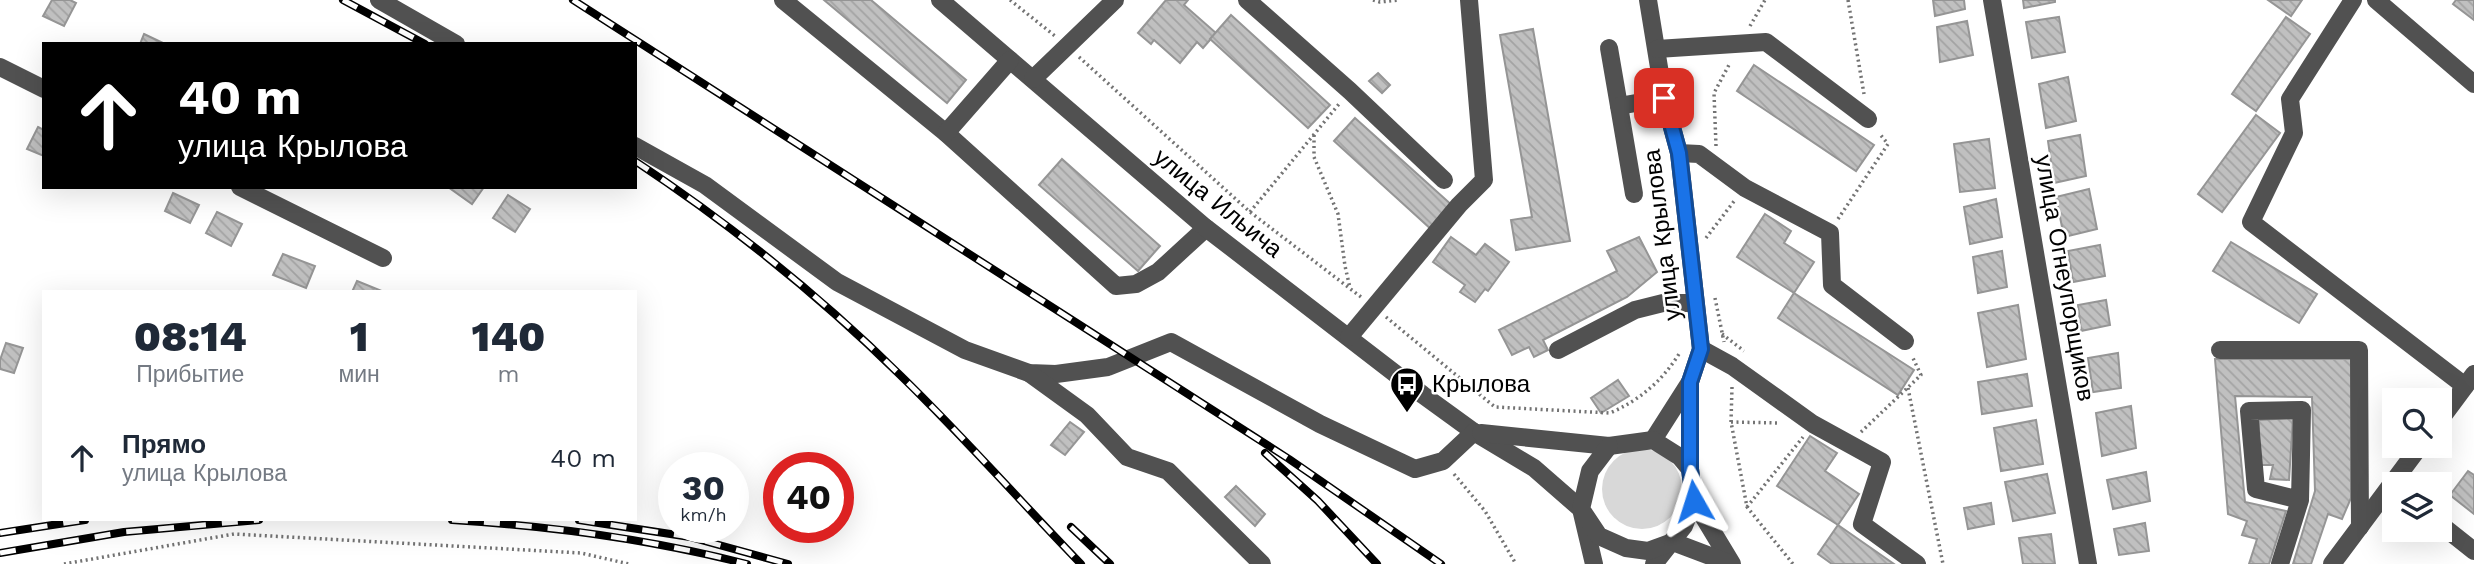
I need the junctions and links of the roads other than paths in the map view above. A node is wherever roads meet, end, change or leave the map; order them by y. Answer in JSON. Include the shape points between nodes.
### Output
{"nodes":[{"id":1,"x":379,"y":0,"type":"edge"},
{"id":2,"x":783,"y":0,"type":"edge"},
{"id":3,"x":940,"y":0,"type":"edge"},
{"id":4,"x":1115,"y":0,"type":"edge"},
{"id":5,"x":1247,"y":0,"type":"edge"},
{"id":6,"x":1469,"y":0,"type":"edge"},
{"id":7,"x":1648,"y":0,"type":"edge"},
{"id":8,"x":1993,"y":0,"type":"edge"},
{"id":9,"x":2353,"y":0,"type":"edge"},
{"id":10,"x":2384,"y":3,"type":"edge"},
{"id":11,"x":452,"y":42,"type":"edge"},
{"id":12,"x":1609,"y":48,"type":"dead end"},
{"id":13,"x":1657,"y":49,"type":"junction"},
{"id":14,"x":1010,"y":60,"type":"junction"},
{"id":15,"x":0,"y":67,"type":"edge"},
{"id":16,"x":1033,"y":79,"type":"junction"},
{"id":17,"x":2474,"y":84,"type":"edge"},
{"id":18,"x":42,"y":88,"type":"edge"},
{"id":19,"x":1664,"y":98,"type":"junction"},
{"id":20,"x":1619,"y":106,"type":"junction"},
{"id":21,"x":1868,"y":119,"type":"road end"},
{"id":22,"x":946,"y":133,"type":"junction"},
{"id":23,"x":637,"y":147,"type":"edge"},
{"id":24,"x":1679,"y":153,"type":"junction"},
{"id":25,"x":1444,"y":180,"type":"dead end"},
{"id":26,"x":244,"y":189,"type":"edge"},
{"id":27,"x":1634,"y":194,"type":"dead end"},
{"id":28,"x":1206,"y":228,"type":"junction"},
{"id":29,"x":383,"y":258,"type":"dead end"},
{"id":30,"x":1695,"y":303,"type":"junction"},
{"id":31,"x":1349,"y":337,"type":"junction"},
{"id":32,"x":1905,"y":341,"type":"road end"},
{"id":33,"x":1701,"y":349,"type":"junction"},
{"id":34,"x":1558,"y":350,"type":"dead end"},
{"id":35,"x":2220,"y":350,"type":"dead end"},
{"id":36,"x":1029,"y":373,"type":"junction"},
{"id":37,"x":2469,"y":380,"type":"edge"},
{"id":38,"x":1690,"y":382,"type":"junction"},
{"id":39,"x":2452,"y":403,"type":"edge"},
{"id":40,"x":1474,"y":432,"type":"junction"},
{"id":41,"x":1653,"y":440,"type":"junction"},
{"id":42,"x":1609,"y":446,"type":"junction"},
{"id":43,"x":1690,"y":469,"type":"junction"},
{"id":44,"x":2300,"y":500,"type":"junction"},
{"id":45,"x":2382,"y":500,"type":"edge"},
{"id":46,"x":1694,"y":501,"type":"junction"},
{"id":47,"x":1581,"y":509,"type":"junction"},
{"id":48,"x":2360,"y":527,"type":"junction"},
{"id":49,"x":2452,"y":534,"type":"edge"},
{"id":50,"x":1673,"y":542,"type":"junction"},
{"id":51,"x":2474,"y":551,"type":"edge"},
{"id":52,"x":1262,"y":564,"type":"edge"},
{"id":53,"x":1594,"y":564,"type":"edge"},
{"id":54,"x":1654,"y":564,"type":"edge"},
{"id":55,"x":1731,"y":564,"type":"edge"},
{"id":56,"x":1917,"y":564,"type":"edge"},
{"id":57,"x":2088,"y":564,"type":"edge"},
{"id":58,"x":2280,"y":564,"type":"edge"},
{"id":59,"x":2332,"y":564,"type":"edge"}],
"edges":[{"from":1,"to":11,"type":"street"},
{"from":2,"to":22,"type":"street"},
{"from":3,"to":14,"type":"street","name":"улица Ильича"},
{"from":4,"to":16,"type":"street"},
{"from":5,"to":25,"type":"street"},
{"from":6,"to":31,"type":"street","via":[[1484,180]]},
{"from":7,"to":13,"type":"street","name":"улица Крылова"},
{"from":8,"to":57,"type":"street","name":"улица Огнеупорщиков"},
{"from":9,"to":37,"type":"street","via":[[2290,99],[2294,134],[2250,222]]},
{"from":10,"to":17,"type":"street"},
{"from":12,"to":20,"type":"street"},
{"from":13,"to":19,"type":"street","name":"улица Крылова"},
{"from":13,"to":21,"type":"street","via":[[1766,42]]},
{"from":14,"to":16,"type":"street","name":"улица Ильича"},
{"from":14,"to":22,"type":"street"},
{"from":15,"to":18,"type":"street"},
{"from":16,"to":28,"type":"street","name":"улица Ильича"},
{"from":19,"to":20,"type":"street"},
{"from":19,"to":24,"type":"street","name":"улица Крылова"},
{"from":20,"to":27,"type":"street"},
{"from":22,"to":28,"type":"street","via":[[1115,286],[1136,284],[1158,272]]},
{"from":23,"to":36,"type":"street","via":[[705,186],[837,282],[965,350]]},
{"from":24,"to":30,"type":"street","name":"улица Крылова"},
{"from":24,"to":32,"type":"street","via":[[1699,154],[1745,188],[1830,233],[1832,285]]},
{"from":26,"to":29,"type":"street"},
{"from":28,"to":31,"type":"street","name":"улица Ильича"},
{"from":30,"to":33,"type":"street","name":"улица Крылова"},
{"from":30,"to":34,"type":"street","via":[[1663,303],[1635,310]]},
{"from":31,"to":40,"type":"street","name":"улица Ильича"},
{"from":33,"to":38,"type":"street","name":"улица Крылова"},
{"from":33,"to":56,"type":"street","via":[[1813,424],[1882,462],[1862,524]]},
{"from":35,"to":48,"type":"street","via":[[2359,350]]},
{"from":36,"to":40,"type":"street","via":[[1108,367],[1171,342],[1320,424],[1415,469],[1443,461]]},
{"from":36,"to":52,"type":"street","via":[[1087,415],[1127,457],[1168,471]]},
{"from":37,"to":39,"type":"street"},
{"from":38,"to":41,"type":"street"},
{"from":38,"to":43,"type":"street"},
{"from":40,"to":42,"type":"street","name":"улица Ильича"},
{"from":40,"to":47,"type":"street","name":"улица Ильича","via":[[1534,468]]},
{"from":41,"to":42,"type":"street"},
{"from":41,"to":43,"type":"street"},
{"from":42,"to":47,"type":"street","via":[[1590,471]]},
{"from":43,"to":46,"type":"street"},
{"from":44,"to":44,"type":"street","via":[[2302,410],[2249,411],[2256,489]]},
{"from":44,"to":58,"type":"street"},
{"from":45,"to":48,"type":"street"},
{"from":46,"to":50,"type":"street"},
{"from":46,"to":55,"type":"street"},
{"from":47,"to":50,"type":"street","via":[[1599,536],[1626,548],[1648,551]]},
{"from":47,"to":53,"type":"street"},
{"from":48,"to":59,"type":"street"},
{"from":49,"to":51,"type":"street"},
{"from":50,"to":54,"type":"street"},
{"from":50,"to":55,"type":"street"}]}
